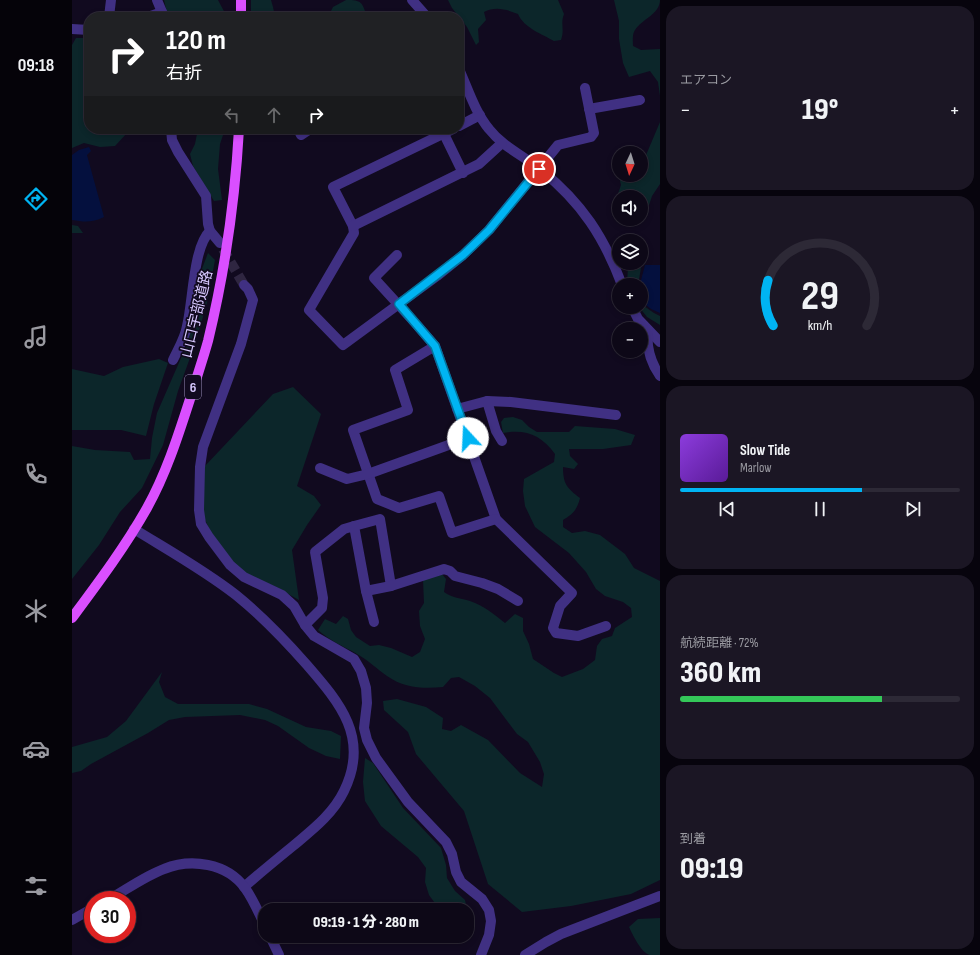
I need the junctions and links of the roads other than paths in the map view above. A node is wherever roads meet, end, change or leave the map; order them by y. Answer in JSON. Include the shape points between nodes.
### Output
{"nodes":[{"id":1,"x":111,"y":0,"type":"edge"},
{"id":2,"x":157,"y":0,"type":"edge"},
{"id":3,"x":241,"y":0,"type":"edge"},
{"id":4,"x":412,"y":0,"type":"edge"},
{"id":5,"x":110,"y":12,"type":"edge"},
{"id":6,"x":161,"y":12,"type":"edge"},
{"id":7,"x":241,"y":12,"type":"edge"},
{"id":8,"x":423,"y":12,"type":"edge"},
{"id":9,"x":72,"y":28,"type":"edge"},
{"id":10,"x":84,"y":29,"type":"edge"},
{"id":11,"x":464,"y":80,"type":"edge"},
{"id":12,"x":585,"y":88,"type":"dead end"},
{"id":13,"x":640,"y":100,"type":"dead end"},
{"id":14,"x":589,"y":109,"type":"junction"},
{"id":15,"x":480,"y":115,"type":"junction"},
{"id":16,"x":464,"y":123,"type":"edge"},
{"id":17,"x":171,"y":134,"type":"edge"},
{"id":18,"x":239,"y":134,"type":"edge"},
{"id":19,"x":442,"y":134,"type":"edge"},
{"id":20,"x":449,"y":134,"type":"edge"},
{"id":21,"x":502,"y":143,"type":"junction"},
{"id":22,"x":539,"y":169,"type":"junction"},
{"id":23,"x":463,"y":173,"type":"junction"},
{"id":24,"x":353,"y":226,"type":"junction"},
{"id":25,"x":210,"y":231,"type":"junction"},
{"id":26,"x":220,"y":243,"type":"tunnel mouth"},
{"id":27,"x":397,"y":255,"type":"dead end"},
{"id":28,"x":620,"y":278,"type":"edge"},
{"id":29,"x":244,"y":285,"type":"tunnel mouth"},
{"id":30,"x":399,"y":304,"type":"junction"},
{"id":31,"x":648,"y":330,"type":"edge"},
{"id":32,"x":660,"y":342,"type":"edge"},
{"id":33,"x":648,"y":345,"type":"edge"},
{"id":34,"x":435,"y":346,"type":"junction"},
{"id":35,"x":173,"y":360,"type":"dead end"},
{"id":36,"x":660,"y":376,"type":"edge"},
{"id":37,"x":487,"y":401,"type":"junction"},
{"id":38,"x":458,"y":409,"type":"junction"},
{"id":39,"x":616,"y":415,"type":"dead end"},
{"id":40,"x":468,"y":438,"type":"junction"},
{"id":41,"x":502,"y":441,"type":"dead end"},
{"id":42,"x":320,"y":468,"type":"dead end"},
{"id":43,"x":368,"y":474,"type":"junction"},
{"id":44,"x":496,"y":519,"type":"junction"},
{"id":45,"x":354,"y":526,"type":"junction"},
{"id":46,"x":134,"y":529,"type":"junction"},
{"id":47,"x":391,"y":586,"type":"junction"},
{"id":48,"x":366,"y":591,"type":"junction"},
{"id":49,"x":518,"y":601,"type":"dead end"},
{"id":50,"x":72,"y":618,"type":"edge"},
{"id":51,"x":374,"y":622,"type":"dead end"},
{"id":52,"x":306,"y":625,"type":"junction"},
{"id":53,"x":606,"y":626,"type":"dead end"},
{"id":54,"x":244,"y":887,"type":"junction"},
{"id":55,"x":124,"y":891,"type":"edge"},
{"id":56,"x":660,"y":896,"type":"edge"},
{"id":57,"x":258,"y":910,"type":"edge"},
{"id":58,"x":84,"y":913,"type":"edge"},
{"id":59,"x":72,"y":920,"type":"edge"},
{"id":60,"x":273,"y":943,"type":"edge"},
{"id":61,"x":279,"y":955,"type":"edge"},
{"id":62,"x":481,"y":955,"type":"edge"},
{"id":63,"x":526,"y":955,"type":"edge"}],
"edges":[{"from":1,"to":5,"type":"street"},
{"from":2,"to":6,"type":"street"},
{"from":3,"to":7,"type":"main road"},
{"from":4,"to":8,"type":"street"},
{"from":9,"to":10,"type":"street"},
{"from":11,"to":15,"type":"street"},
{"from":12,"to":14,"type":"street"},
{"from":13,"to":14,"type":"street"},
{"from":14,"to":22,"type":"street","via":[[594,133],[591,137],[558,145]]},
{"from":15,"to":16,"type":"street"},
{"from":15,"to":21,"type":"street"},
{"from":17,"to":25,"type":"street","via":[[178,152],[206,196]]},
{"from":18,"to":46,"type":"main road","name":"山口宇部道路","number":"6","via":[[235,189],[225,263],[207,343],[175,446]]},
{"from":19,"to":24,"type":"street","via":[[333,187]]},
{"from":20,"to":23,"type":"street"},
{"from":21,"to":22,"type":"street"},
{"from":21,"to":23,"type":"street","via":[[479,164]]},
{"from":22,"to":28,"type":"street","via":[[570,195],[590,222],[603,241]]},
{"from":22,"to":30,"type":"street","via":[[489,230],[463,255]]},
{"from":23,"to":24,"type":"street"},
{"from":24,"to":30,"type":"street","via":[[354,233],[308,310],[343,345]]},
{"from":25,"to":26,"type":"street"},
{"from":25,"to":35,"type":"street","via":[[202,242],[193,280],[188,325]]},
{"from":27,"to":30,"type":"street","via":[[374,278]]},
{"from":29,"to":52,"type":"street","via":[[253,300],[241,344],[203,447],[200,467],[201,524],[230,565],[244,577],[282,595],[294,606]]},
{"from":30,"to":34,"type":"street"},
{"from":31,"to":32,"type":"street"},
{"from":33,"to":36,"type":"street","via":[[650,356]]},
{"from":34,"to":38,"type":"street"},
{"from":34,"to":43,"type":"street","via":[[395,370],[408,410],[353,430]]},
{"from":37,"to":38,"type":"street"},
{"from":37,"to":39,"type":"street"},
{"from":37,"to":41,"type":"street","via":[[496,431]]},
{"from":38,"to":40,"type":"street"},
{"from":40,"to":43,"type":"street"},
{"from":40,"to":44,"type":"street"},
{"from":42,"to":43,"type":"street","via":[[347,479]]},
{"from":43,"to":44,"type":"street","via":[[377,499],[399,508],[439,496],[452,533]]},
{"from":44,"to":53,"type":"street","via":[[572,593],[560,606],[553,628],[556,633],[578,636]]},
{"from":45,"to":47,"type":"street","via":[[380,519]]},
{"from":45,"to":48,"type":"street"},
{"from":45,"to":52,"type":"street","via":[[344,529],[315,552],[323,598],[322,608]]},
{"from":46,"to":50,"type":"main road","name":"山口宇部道路","number":"6","via":[[114,562]]},
{"from":46,"to":54,"type":"street","via":[[209,576],[262,617],[289,644],[336,700],[350,730],[354,753],[350,777],[339,799],[316,827]]},
{"from":47,"to":48,"type":"street"},
{"from":47,"to":49,"type":"street","via":[[444,569],[455,576],[498,589]]},
{"from":48,"to":51,"type":"street"},
{"from":52,"to":62,"type":"street","via":[[314,636],[354,659],[366,688],[364,728],[376,758],[408,802],[446,842],[461,882],[482,899],[488,910],[490,928]]},
{"from":54,"to":55,"type":"street","via":[[235,877],[213,866],[190,862],[163,869]]},
{"from":54,"to":57,"type":"street"},
{"from":56,"to":63,"type":"street","via":[[561,934]]},
{"from":58,"to":59,"type":"street"},
{"from":60,"to":61,"type":"street"}]}
